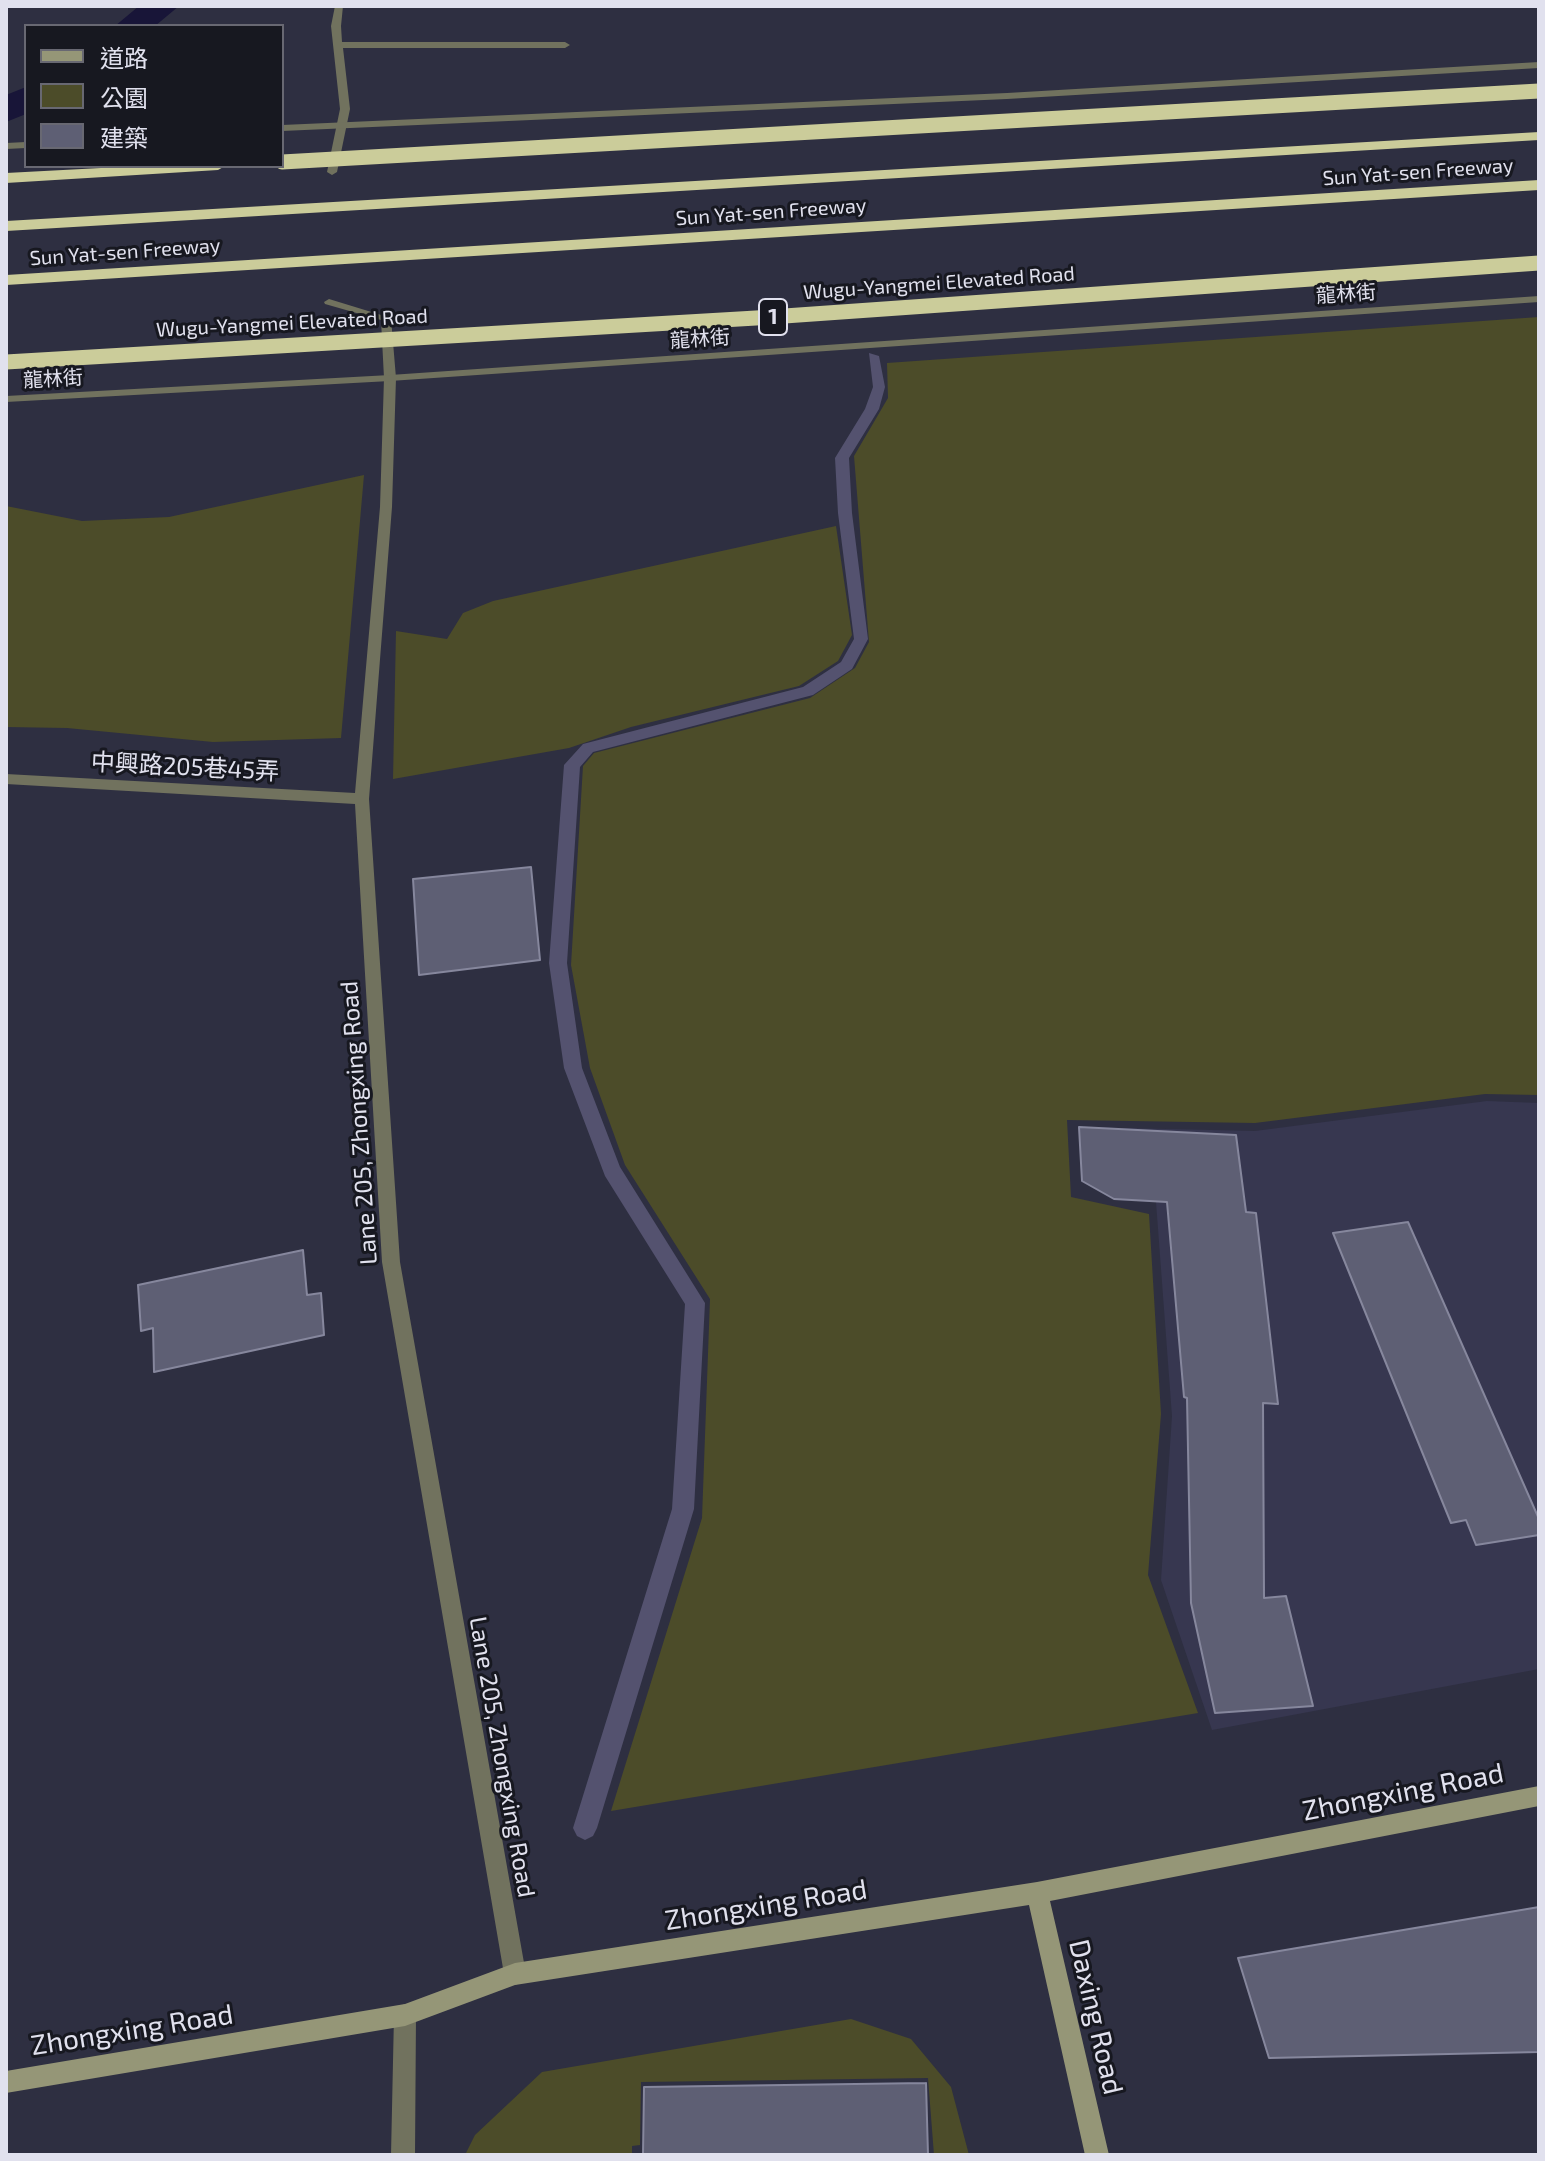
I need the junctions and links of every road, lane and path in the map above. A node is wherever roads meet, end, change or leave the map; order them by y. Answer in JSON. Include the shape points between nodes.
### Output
{"nodes":[{"id":1,"x":339,"y":6,"type":"edge"},
{"id":2,"x":338,"y":45,"type":"junction"},
{"id":3,"x":565,"y":45,"type":"dead end"},
{"id":4,"x":1539,"y":65,"type":"edge"},
{"id":5,"x":1539,"y":91,"type":"edge"},
{"id":6,"x":341,"y":124,"type":"junction"},
{"id":7,"x":284,"y":128,"type":"edge"},
{"id":8,"x":1539,"y":136,"type":"edge"},
{"id":9,"x":284,"y":162,"type":"edge"},
{"id":10,"x":183,"y":168,"type":"edge"},
{"id":11,"x":332,"y":172,"type":"dead end"},
{"id":12,"x":6,"y":178,"type":"edge"},
{"id":13,"x":1539,"y":185,"type":"edge"},
{"id":14,"x":6,"y":226,"type":"edge"},
{"id":15,"x":1539,"y":263,"type":"edge"},
{"id":16,"x":6,"y":280,"type":"edge"},
{"id":17,"x":1539,"y":299,"type":"edge"},
{"id":18,"x":329,"y":302,"type":"dead end"},
{"id":19,"x":6,"y":362,"type":"edge"},
{"id":20,"x":390,"y":378,"type":"junction"},
{"id":21,"x":6,"y":399,"type":"edge"},
{"id":22,"x":6,"y":779,"type":"edge"},
{"id":23,"x":362,"y":799,"type":"junction"},
{"id":24,"x":1539,"y":1796,"type":"edge"},
{"id":25,"x":1037,"y":1893,"type":"junction"},
{"id":26,"x":515,"y":1974,"type":"junction"},
{"id":27,"x":405,"y":2015,"type":"junction"},
{"id":28,"x":6,"y":2082,"type":"edge"},
{"id":29,"x":403,"y":2155,"type":"edge"},
{"id":30,"x":1097,"y":2155,"type":"edge"}],
"edges":[{"from":1,"to":2,"type":"street"},
{"from":2,"to":3,"type":"street"},
{"from":2,"to":6,"type":"street","via":[[345,109]]},
{"from":4,"to":6,"type":"street","via":[[992,97]]},
{"from":5,"to":9,"type":"highway","bridge":true},
{"from":6,"to":7,"type":"street"},
{"from":6,"to":11,"type":"street"},
{"from":8,"to":14,"type":"highway","name":"Sun Yat-sen Freeway"},
{"from":10,"to":12,"type":"highway"},
{"from":13,"to":16,"type":"highway","name":"Sun Yat-sen Freeway"},
{"from":15,"to":19,"type":"highway","name":"Wugu-Yangmei Elevated Road","number":"1","bridge":true,"via":[[788,316]]},
{"from":17,"to":20,"type":"street","name":"龍林街"},
{"from":18,"to":20,"type":"street","name":"Lane 205, Zhongxing Road","via":[[386,318]]},
{"from":20,"to":21,"type":"street","name":"龍林街"},
{"from":20,"to":23,"type":"street","name":"Lane 205, Zhongxing Road","via":[[386,507]]},
{"from":22,"to":23,"type":"street","name":"中興路205巷45弄"},
{"from":23,"to":26,"type":"street","name":"Lane 205, Zhongxing Road","via":[[391,1262]]},
{"from":24,"to":25,"type":"street","name":"Zhongxing Road"},
{"from":25,"to":26,"type":"street","name":"Zhongxing Road"},
{"from":25,"to":30,"type":"street","name":"Daxing Road"},
{"from":26,"to":27,"type":"street","name":"Zhongxing Road"},
{"from":27,"to":28,"type":"street","name":"Zhongxing Road"},
{"from":27,"to":29,"type":"street"}]}
